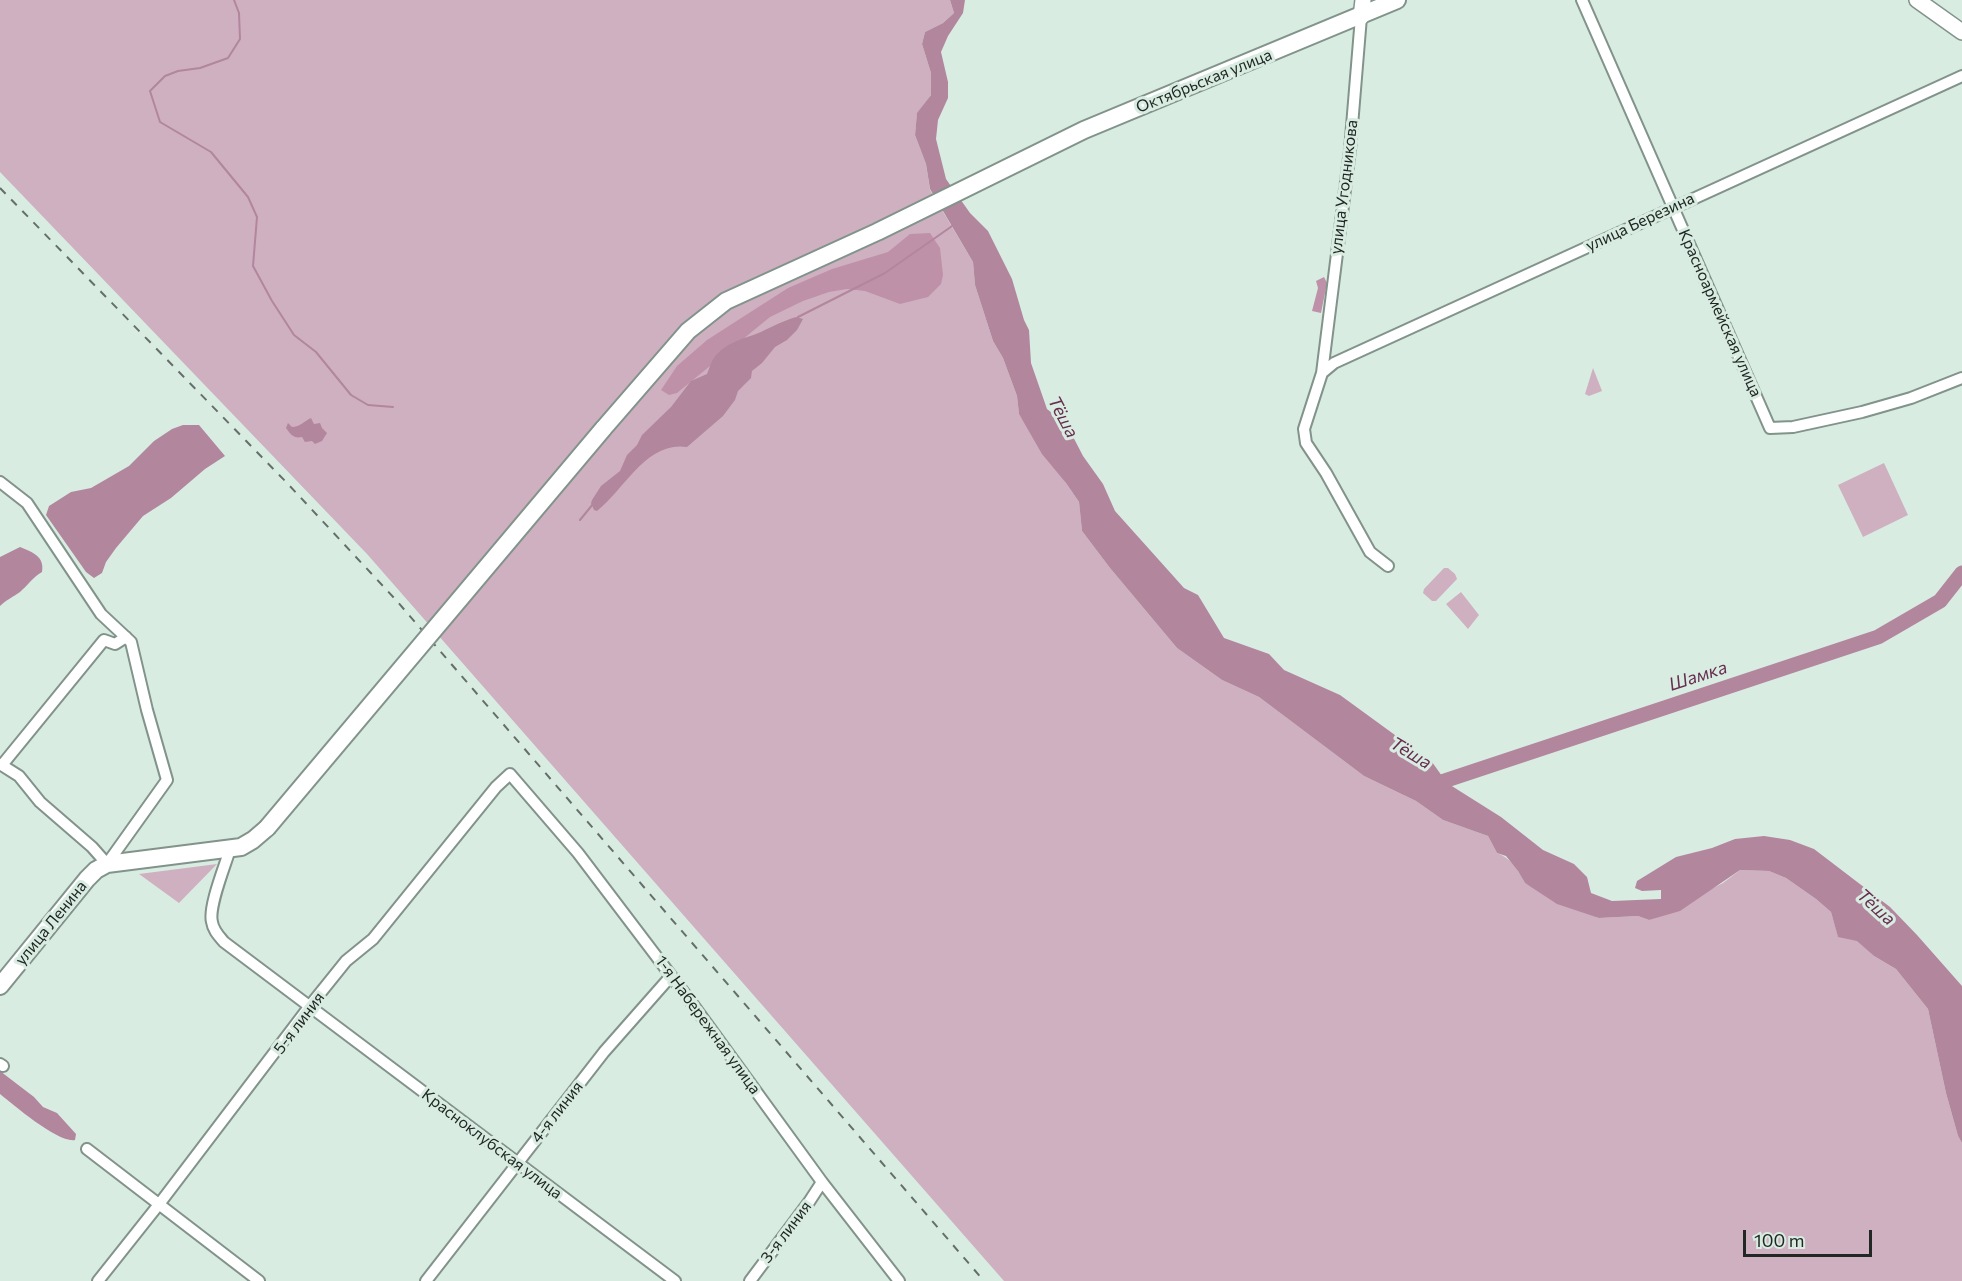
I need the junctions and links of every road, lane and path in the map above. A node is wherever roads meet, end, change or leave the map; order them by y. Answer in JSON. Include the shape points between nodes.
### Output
{"nodes":[{"id":1,"x":1397,"y":0,"type":"edge"},
{"id":2,"x":1582,"y":0,"type":"edge"},
{"id":3,"x":1917,"y":0,"type":"edge"},
{"id":4,"x":1362,"y":8,"type":"edge"},
{"id":5,"x":1962,"y":32,"type":"edge"},
{"id":6,"x":1962,"y":76,"type":"edge"},
{"id":7,"x":1674,"y":206,"type":"junction"},
{"id":8,"x":1322,"y":373,"type":"junction"},
{"id":9,"x":1962,"y":378,"type":"edge"},
{"id":10,"x":0,"y":482,"type":"edge"},
{"id":11,"x":1388,"y":566,"type":"dead end"},
{"id":12,"x":126,"y":637,"type":"junction"},
{"id":13,"x":1,"y":764,"type":"edge"},
{"id":14,"x":510,"y":774,"type":"joint"},
{"id":15,"x":230,"y":849,"type":"junction"},
{"id":16,"x":107,"y":864,"type":"junction"},
{"id":17,"x":671,"y":976,"type":"junction"},
{"id":18,"x":0,"y":986,"type":"edge"},
{"id":19,"x":309,"y":1007,"type":"junction"},
{"id":20,"x":87,"y":1149,"type":"dead end"},
{"id":21,"x":518,"y":1163,"type":"junction"},
{"id":22,"x":822,"y":1182,"type":"junction"},
{"id":23,"x":160,"y":1203,"type":"junction"},
{"id":24,"x":98,"y":1281,"type":"edge"},
{"id":25,"x":259,"y":1281,"type":"edge"},
{"id":26,"x":426,"y":1281,"type":"edge"},
{"id":27,"x":675,"y":1281,"type":"edge"},
{"id":28,"x":750,"y":1281,"type":"edge"},
{"id":29,"x":899,"y":1281,"type":"edge"}],
"edges":[{"from":1,"to":4,"type":"main road","name":"Октябрьская улица"},
{"from":2,"to":7,"type":"street","name":"Красноармейская улица"},
{"from":3,"to":5,"type":"main road"},
{"from":4,"to":8,"type":"street","name":"улица Угодникова","via":[[1350,150]]},
{"from":4,"to":15,"type":"main road","name":"Октябрьская улица","bridge":true,"via":[[1084,130],[726,301],[688,331],[267,828],[241,847]]},
{"from":6,"to":7,"type":"street","name":"улица Березина"},
{"from":7,"to":8,"type":"street","name":"улица Березина","via":[[1334,363]]},
{"from":7,"to":9,"type":"street","name":"Красноармейская улица","via":[[1770,428],[1862,412]]},
{"from":8,"to":11,"type":"street","name":"улица Угодникова","via":[[1304,429],[1306,443],[1370,552]]},
{"from":10,"to":12,"type":"street","via":[[27,502],[101,614]]},
{"from":12,"to":13,"type":"street","via":[[115,644],[104,640]]},
{"from":12,"to":16,"type":"street","via":[[167,780]]},
{"from":13,"to":16,"type":"street","via":[[19,776],[40,802]]},
{"from":14,"to":17,"type":"street","name":"1-я Набережная улица","via":[[578,852]]},
{"from":14,"to":19,"type":"street","name":"5-я линия","via":[[373,939],[346,961]]},
{"from":15,"to":16,"type":"main road","name":"Октябрьская улица"},
{"from":15,"to":19,"type":"street","name":"Красноклубская улица","via":[[212,907],[211,921],[216,932]]},
{"from":16,"to":18,"type":"main road","name":"улица Ленина","via":[[87,879]]},
{"from":17,"to":21,"type":"street","name":"4-я линия","via":[[604,1052]]},
{"from":17,"to":22,"type":"street","name":"1-я Набережная улица"},
{"from":19,"to":21,"type":"street","name":"Красноклубская улица"},
{"from":19,"to":23,"type":"street","name":"5-я линия"},
{"from":20,"to":23,"type":"street"},
{"from":21,"to":26,"type":"street","name":"4-я линия"},
{"from":21,"to":27,"type":"street","name":"Красноклубская улица"},
{"from":22,"to":28,"type":"street","name":"3-я линия"},
{"from":22,"to":29,"type":"street","name":"1-я Набережная улица"},
{"from":23,"to":24,"type":"street","name":"5-я линия"},
{"from":23,"to":25,"type":"street"}]}
